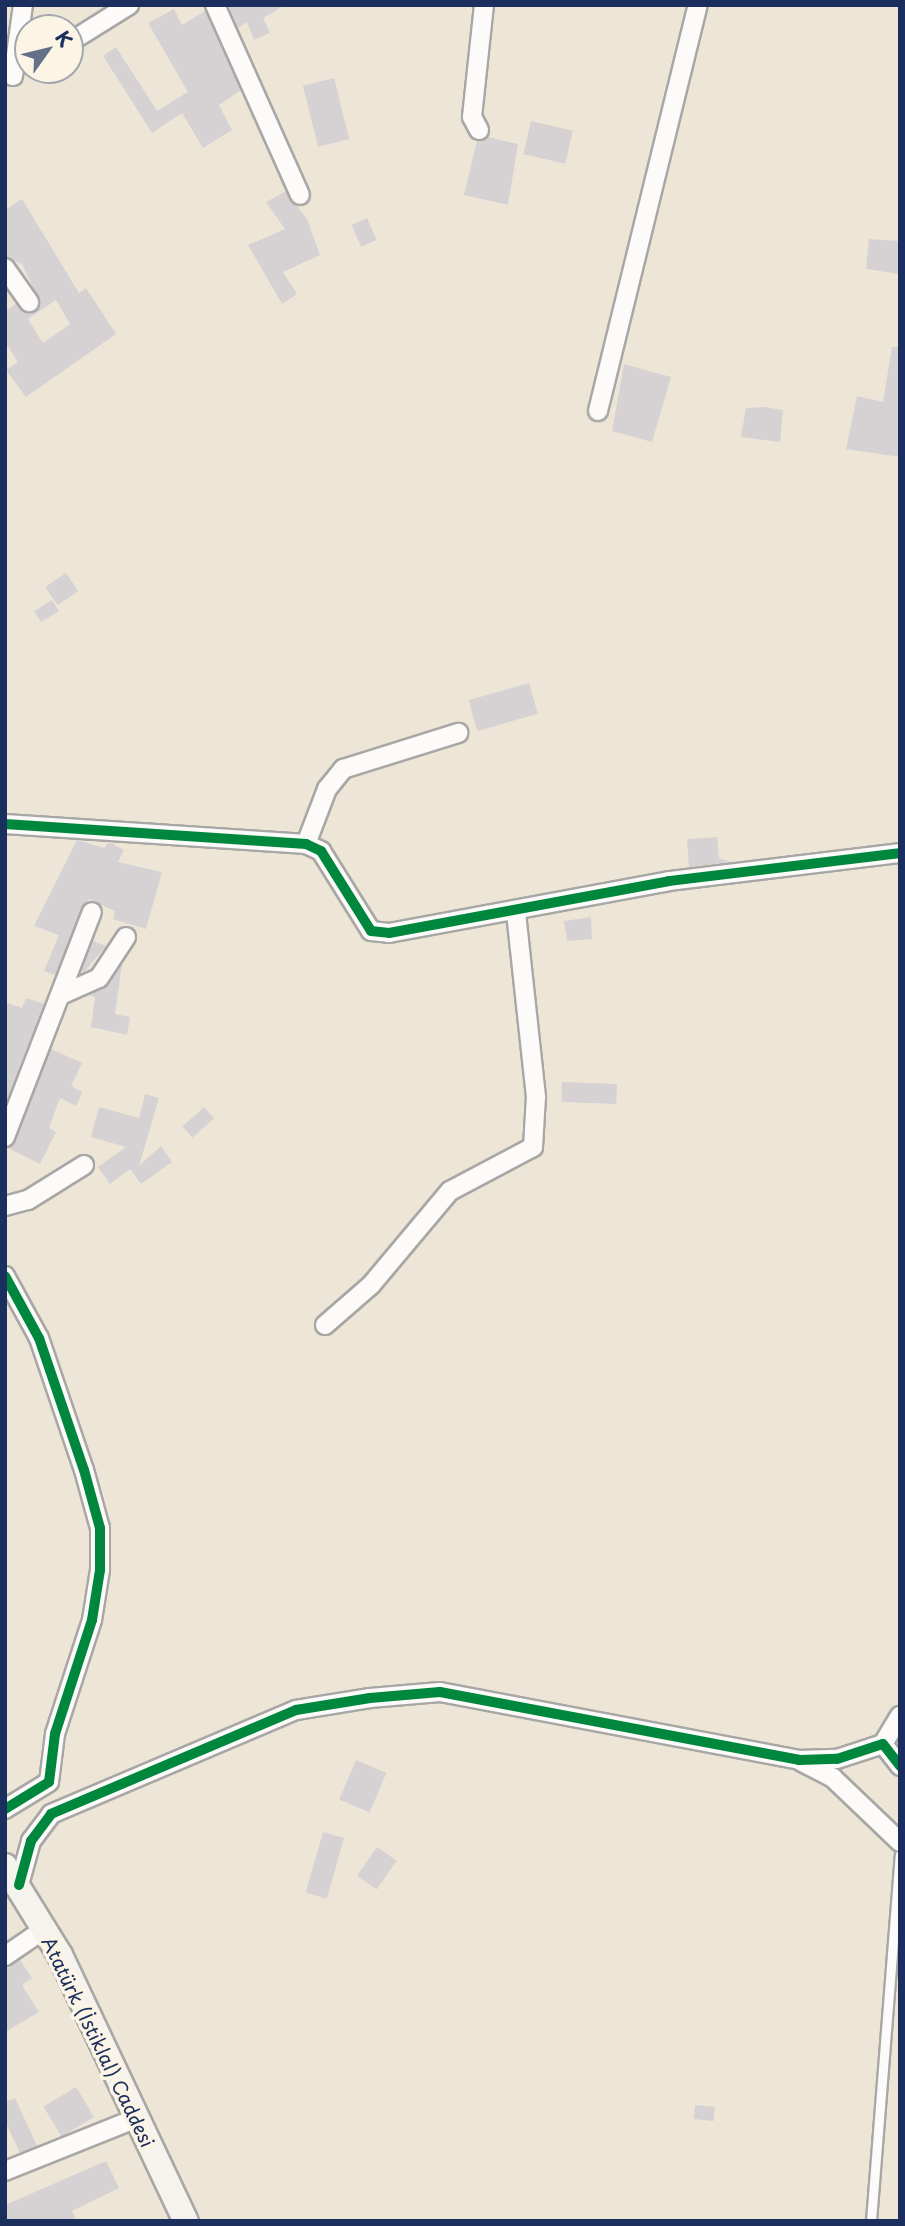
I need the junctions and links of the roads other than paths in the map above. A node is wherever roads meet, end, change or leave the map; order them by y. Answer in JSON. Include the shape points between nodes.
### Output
{"nodes":[{"id":1,"x":129,"y":5,"type":"edge"},
{"id":2,"x":215,"y":5,"type":"edge"},
{"id":3,"x":484,"y":5,"type":"edge"},
{"id":4,"x":698,"y":5,"type":"edge"},
{"id":5,"x":84,"y":33,"type":"edge"},
{"id":6,"x":479,"y":130,"type":"dead end"},
{"id":7,"x":300,"y":195,"type":"dead end"},
{"id":8,"x":5,"y":268,"type":"edge"},
{"id":9,"x":29,"y":302,"type":"dead end"},
{"id":10,"x":598,"y":411,"type":"dead end"},
{"id":11,"x":458,"y":733,"type":"dead end"},
{"id":12,"x":5,"y":824,"type":"edge"},
{"id":13,"x":306,"y":844,"type":"junction"},
{"id":14,"x":900,"y":853,"type":"edge"},
{"id":15,"x":92,"y":912,"type":"dead end"},
{"id":16,"x":516,"y":914,"type":"junction"},
{"id":17,"x":126,"y":937,"type":"dead end"},
{"id":18,"x":63,"y":994,"type":"junction"},
{"id":19,"x":5,"y":1137,"type":"edge"},
{"id":20,"x":84,"y":1165,"type":"dead end"},
{"id":21,"x":5,"y":1206,"type":"edge"},
{"id":22,"x":5,"y":1276,"type":"edge"},
{"id":23,"x":325,"y":1325,"type":"dead end"},
{"id":24,"x":900,"y":1716,"type":"edge"},
{"id":25,"x":883,"y":1744,"type":"junction"},
{"id":26,"x":799,"y":1760,"type":"junction"},
{"id":27,"x":900,"y":1766,"type":"edge"},
{"id":28,"x":5,"y":1809,"type":"edge"},
{"id":29,"x":900,"y":1842,"type":"edge"},
{"id":30,"x":900,"y":1855,"type":"edge"},
{"id":31,"x":12,"y":1876,"type":"edge"},
{"id":32,"x":43,"y":1930,"type":"junction"},
{"id":33,"x":5,"y":1956,"type":"edge"},
{"id":34,"x":137,"y":2118,"type":"junction"},
{"id":35,"x":5,"y":2171,"type":"edge"},
{"id":36,"x":186,"y":2221,"type":"edge"},
{"id":37,"x":871,"y":2221,"type":"edge"}],
"edges":[{"from":1,"to":5,"type":"street"},
{"from":2,"to":7,"type":"street"},
{"from":3,"to":6,"type":"street","via":[[472,117]]},
{"from":4,"to":10,"type":"street"},
{"from":8,"to":9,"type":"street"},
{"from":11,"to":13,"type":"street","via":[[343,769],[327,789]]},
{"from":12,"to":13,"type":"street"},
{"from":13,"to":16,"type":"street","via":[[321,851],[371,931]]},
{"from":14,"to":16,"type":"street","via":[[669,881]]},
{"from":15,"to":18,"type":"street"},
{"from":16,"to":23,"type":"street","via":[[536,1097],[533,1147],[450,1191],[370,1285]]},
{"from":17,"to":18,"type":"street","via":[[99,978]]},
{"from":18,"to":19,"type":"street"},
{"from":20,"to":21,"type":"street","via":[[28,1200]]},
{"from":22,"to":28,"type":"street","via":[[39,1338],[100,1528],[100,1570],[92,1620],[55,1734],[49,1782]]},
{"from":24,"to":25,"type":"street"},
{"from":25,"to":26,"type":"street","via":[[837,1759]]},
{"from":25,"to":27,"type":"street"},
{"from":26,"to":29,"type":"street","via":[[833,1778]]},
{"from":26,"to":31,"type":"street","via":[[440,1692],[308,1708],[51,1814]]},
{"from":30,"to":37,"type":"lane"},
{"from":31,"to":32,"type":"street","name":"Atatürk (İstiklal) Caddesi"},
{"from":32,"to":33,"type":"street"},
{"from":32,"to":34,"type":"street","name":"Atatürk (İstiklal) Caddesi"},
{"from":34,"to":35,"type":"street"},
{"from":34,"to":36,"type":"street","name":"Atatürk (İstiklal) Caddesi"}]}
